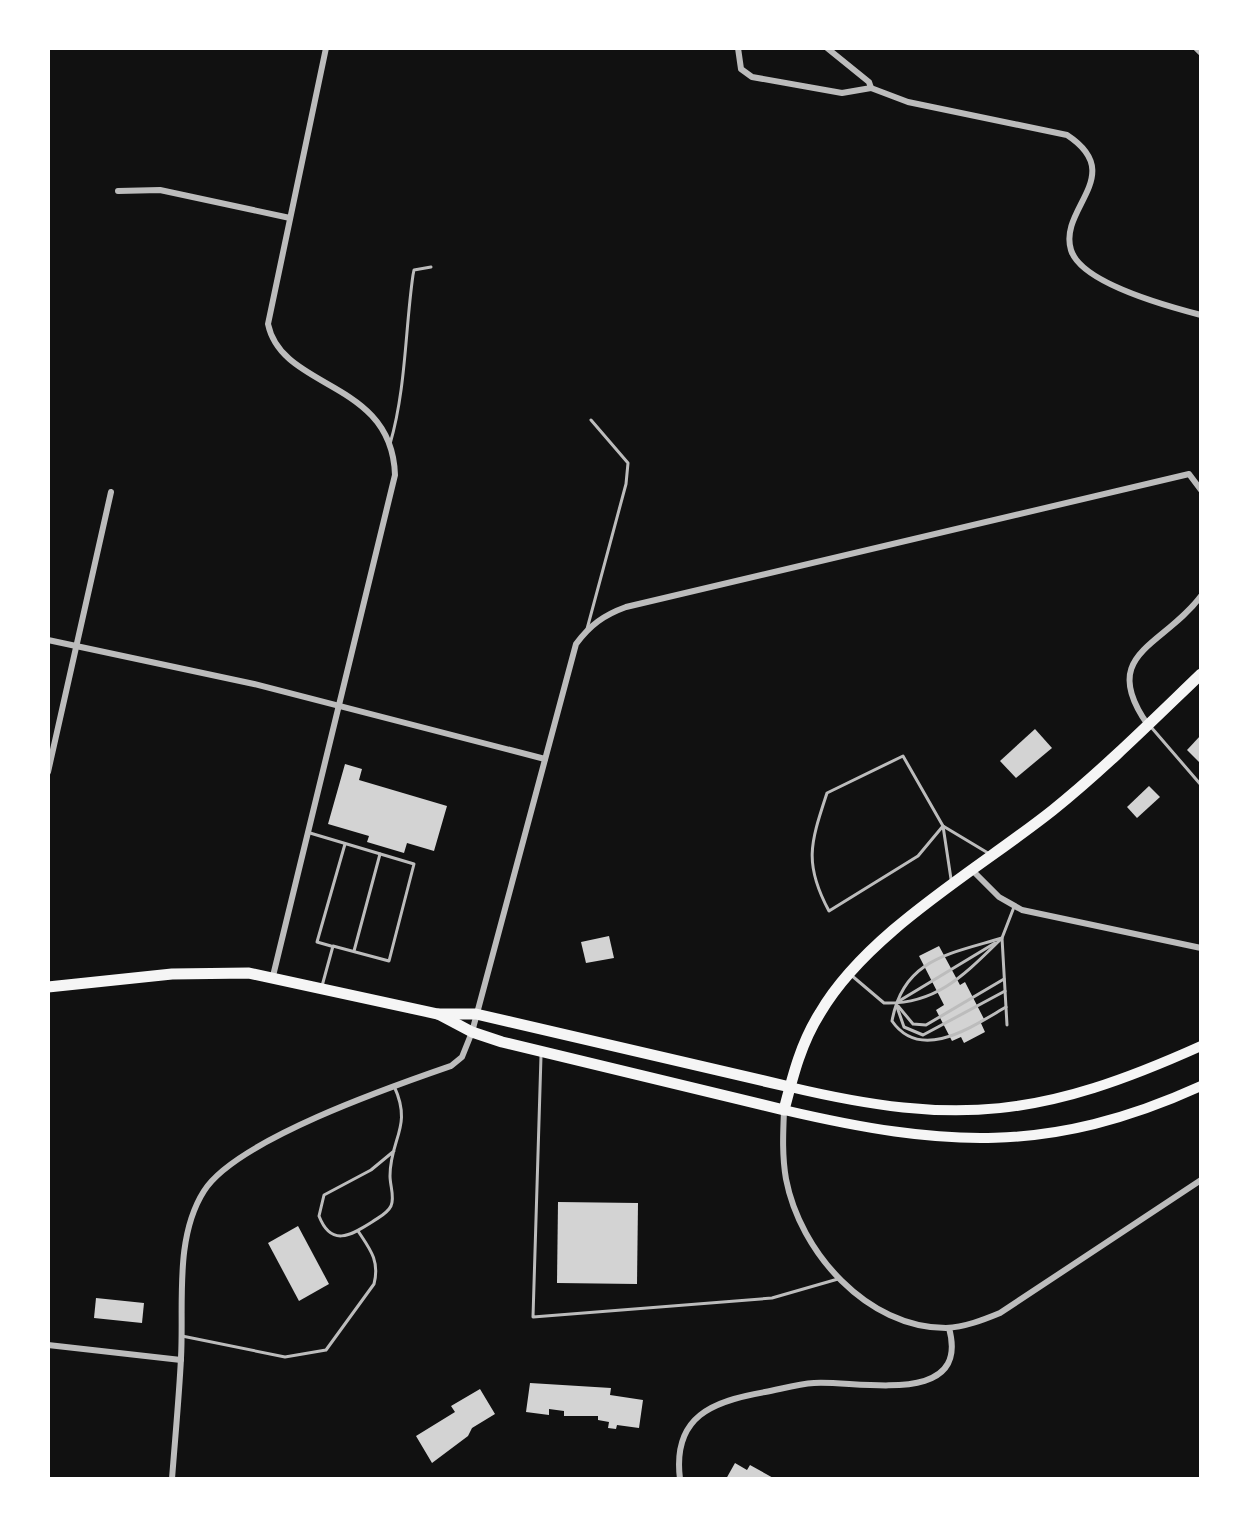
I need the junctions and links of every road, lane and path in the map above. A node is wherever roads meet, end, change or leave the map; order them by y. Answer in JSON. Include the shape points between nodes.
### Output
{"nodes":[{"id":1,"x":326,"y":48,"type":"edge"},
{"id":2,"x":738,"y":48,"type":"edge"},
{"id":3,"x":827,"y":48,"type":"edge"},
{"id":4,"x":1196,"y":48,"type":"edge"},
{"id":5,"x":1201,"y":53,"type":"edge"},
{"id":6,"x":871,"y":88,"type":"junction"},
{"id":7,"x":118,"y":191,"type":"dead end"},
{"id":8,"x":290,"y":218,"type":"junction"},
{"id":9,"x":431,"y":267,"type":"dead end"},
{"id":10,"x":1201,"y":315,"type":"edge"},
{"id":11,"x":591,"y":420,"type":"dead end"},
{"id":12,"x":390,"y":444,"type":"junction"},
{"id":13,"x":1201,"y":490,"type":"edge"},
{"id":14,"x":111,"y":492,"type":"dead end"},
{"id":15,"x":1201,"y":596,"type":"edge"},
{"id":16,"x":587,"y":629,"type":"junction"},
{"id":17,"x":48,"y":640,"type":"edge"},
{"id":18,"x":76,"y":645,"type":"junction"},
{"id":19,"x":1201,"y":674,"type":"edge"},
{"id":20,"x":340,"y":705,"type":"junction"},
{"id":21,"x":1148,"y":725,"type":"junction"},
{"id":22,"x":545,"y":759,"type":"junction"},
{"id":23,"x":48,"y":772,"type":"edge"},
{"id":24,"x":1201,"y":785,"type":"edge"},
{"id":25,"x":943,"y":826,"type":"junction"},
{"id":26,"x":308,"y":832,"type":"junction"},
{"id":27,"x":345,"y":844,"type":"junction"},
{"id":28,"x":380,"y":854,"type":"junction"},
{"id":29,"x":993,"y":856,"type":"junction"},
{"id":30,"x":973,"y":871,"type":"junction"},
{"id":31,"x":952,"y":887,"type":"junction"},
{"id":32,"x":1014,"y":907,"type":"junction"},
{"id":33,"x":1002,"y":938,"type":"junction"},
{"id":34,"x":333,"y":946,"type":"junction"},
{"id":35,"x":1201,"y":948,"type":"edge"},
{"id":36,"x":354,"y":952,"type":"junction"},
{"id":37,"x":848,"y":973,"type":"junction"},
{"id":38,"x":273,"y":976,"type":"junction"},
{"id":39,"x":1004,"y":979,"type":"junction"},
{"id":40,"x":322,"y":986,"type":"junction"},
{"id":41,"x":48,"y":987,"type":"edge"},
{"id":42,"x":1005,"y":991,"type":"junction"},
{"id":43,"x":895,"y":1003,"type":"junction"},
{"id":44,"x":1006,"y":1007,"type":"junction"},
{"id":45,"x":438,"y":1014,"type":"junction"},
{"id":46,"x":476,"y":1014,"type":"junction"},
{"id":47,"x":1007,"y":1025,"type":"dead end"},
{"id":48,"x":472,"y":1032,"type":"junction"},
{"id":49,"x":1201,"y":1046,"type":"edge"},
{"id":50,"x":541,"y":1052,"type":"junction"},
{"id":51,"x":394,"y":1086,"type":"junction"},
{"id":52,"x":1201,"y":1086,"type":"edge"},
{"id":53,"x":790,"y":1087,"type":"junction"},
{"id":54,"x":784,"y":1110,"type":"junction"},
{"id":55,"x":394,"y":1151,"type":"junction"},
{"id":56,"x":1201,"y":1180,"type":"edge"},
{"id":57,"x":358,"y":1231,"type":"junction"},
{"id":58,"x":838,"y":1279,"type":"junction"},
{"id":59,"x":949,"y":1328,"type":"junction"},
{"id":60,"x":182,"y":1336,"type":"junction"},
{"id":61,"x":48,"y":1345,"type":"edge"},
{"id":62,"x":181,"y":1360,"type":"junction"},
{"id":63,"x":172,"y":1479,"type":"edge"},
{"id":64,"x":680,"y":1479,"type":"edge"}],
"edges":[{"from":1,"to":8,"type":"street"},
{"from":2,"to":6,"type":"street","via":[[741,69],[752,77],[842,93]]},
{"from":3,"to":6,"type":"street"},
{"from":4,"to":5,"type":"street"},
{"from":6,"to":10,"type":"street","via":[[908,102],[1067,135],[1093,169],[1069,234],[1071,253],[1082,266],[1121,289]]},
{"from":7,"to":8,"type":"street","via":[[160,190]]},
{"from":8,"to":12,"type":"street","via":[[269,309],[270,335],[285,355],[364,407]]},
{"from":9,"to":12,"type":"lane","via":[[414,270],[403,393]]},
{"from":11,"to":16,"type":"lane","via":[[628,463]]},
{"from":12,"to":20,"type":"street","via":[[392,496]]},
{"from":13,"to":16,"type":"street","via":[[1189,474],[626,607]]},
{"from":14,"to":18,"type":"street"},
{"from":15,"to":21,"type":"street","via":[[1127,674],[1128,690]]},
{"from":16,"to":22,"type":"street","via":[[576,644]]},
{"from":17,"to":18,"type":"street"},
{"from":18,"to":20,"type":"street"},
{"from":18,"to":23,"type":"street"},
{"from":19,"to":21,"type":"highway"},
{"from":20,"to":22,"type":"street"},
{"from":20,"to":26,"type":"street"},
{"from":21,"to":24,"type":"lane"},
{"from":21,"to":29,"type":"highway"},
{"from":22,"to":46,"type":"street"},
{"from":25,"to":25,"type":"lane","via":[[903,756],[827,793],[810,844],[816,888],[829,911],[918,856]]},
{"from":25,"to":29,"type":"lane"},
{"from":25,"to":31,"type":"lane"},
{"from":26,"to":27,"type":"lane"},
{"from":26,"to":38,"type":"street"},
{"from":27,"to":28,"type":"lane"},
{"from":27,"to":34,"type":"lane","via":[[317,942]]},
{"from":28,"to":36,"type":"lane"},
{"from":28,"to":36,"type":"lane","via":[[414,864],[389,961]]},
{"from":29,"to":30,"type":"highway"},
{"from":30,"to":31,"type":"highway"},
{"from":30,"to":32,"type":"street"},
{"from":31,"to":37,"type":"highway","via":[[893,930]]},
{"from":32,"to":33,"type":"lane"},
{"from":32,"to":35,"type":"street"},
{"from":33,"to":39,"type":"lane"},
{"from":33,"to":43,"type":"lane"},
{"from":33,"to":43,"type":"lane","via":[[938,993]]},
{"from":33,"to":43,"type":"lane","via":[[924,966],[910,975]]},
{"from":34,"to":36,"type":"lane"},
{"from":34,"to":40,"type":"lane"},
{"from":37,"to":43,"type":"lane","via":[[884,1003]]},
{"from":37,"to":53,"type":"highway","via":[[809,1032]]},
{"from":38,"to":40,"type":"highway"},
{"from":38,"to":41,"type":"highway","via":[[197,972]]},
{"from":39,"to":42,"type":"lane"},
{"from":39,"to":43,"type":"lane","via":[[926,1025],[913,1024]]},
{"from":40,"to":45,"type":"highway"},
{"from":42,"to":43,"type":"lane","via":[[923,1035],[904,1027]]},
{"from":42,"to":44,"type":"lane"},
{"from":43,"to":44,"type":"lane","via":[[892,1021],[904,1036],[920,1042],[935,1041]]},
{"from":44,"to":47,"type":"lane"},
{"from":45,"to":46,"type":"highway"},
{"from":45,"to":48,"type":"highway"},
{"from":46,"to":48,"type":"street"},
{"from":46,"to":53,"type":"highway"},
{"from":48,"to":50,"type":"highway"},
{"from":48,"to":51,"type":"street","via":[[462,1057],[451,1066]]},
{"from":49,"to":53,"type":"main road","via":[[1078,1095],[1008,1109],[912,1110]]},
{"from":50,"to":54,"type":"highway"},
{"from":50,"to":58,"type":"lane","via":[[533,1317],[772,1298]]},
{"from":51,"to":55,"type":"lane","via":[[404,1116]]},
{"from":51,"to":60,"type":"street","via":[[256,1149],[204,1190],[184,1253]]},
{"from":52,"to":54,"type":"main road","via":[[1087,1128],[1010,1139],[918,1137]]},
{"from":53,"to":54,"type":"highway"},
{"from":54,"to":58,"type":"street","via":[[786,1182],[801,1222]]},
{"from":55,"to":57,"type":"lane","via":[[392,1203]]},
{"from":55,"to":57,"type":"lane","via":[[319,1203],[319,1216],[330,1234],[341,1238]]},
{"from":56,"to":59,"type":"street","via":[[1018,1303],[982,1321]]},
{"from":57,"to":60,"type":"lane","via":[[372,1253],[374,1284],[326,1350],[285,1357]]},
{"from":58,"to":59,"type":"street","via":[[886,1312],[916,1324]]},
{"from":59,"to":64,"type":"street","via":[[954,1346],[950,1363],[926,1380],[901,1385],[814,1383],[733,1397],[705,1409],[690,1422],[681,1444]]},
{"from":60,"to":62,"type":"street"},
{"from":61,"to":62,"type":"street"},
{"from":62,"to":63,"type":"street"}]}
